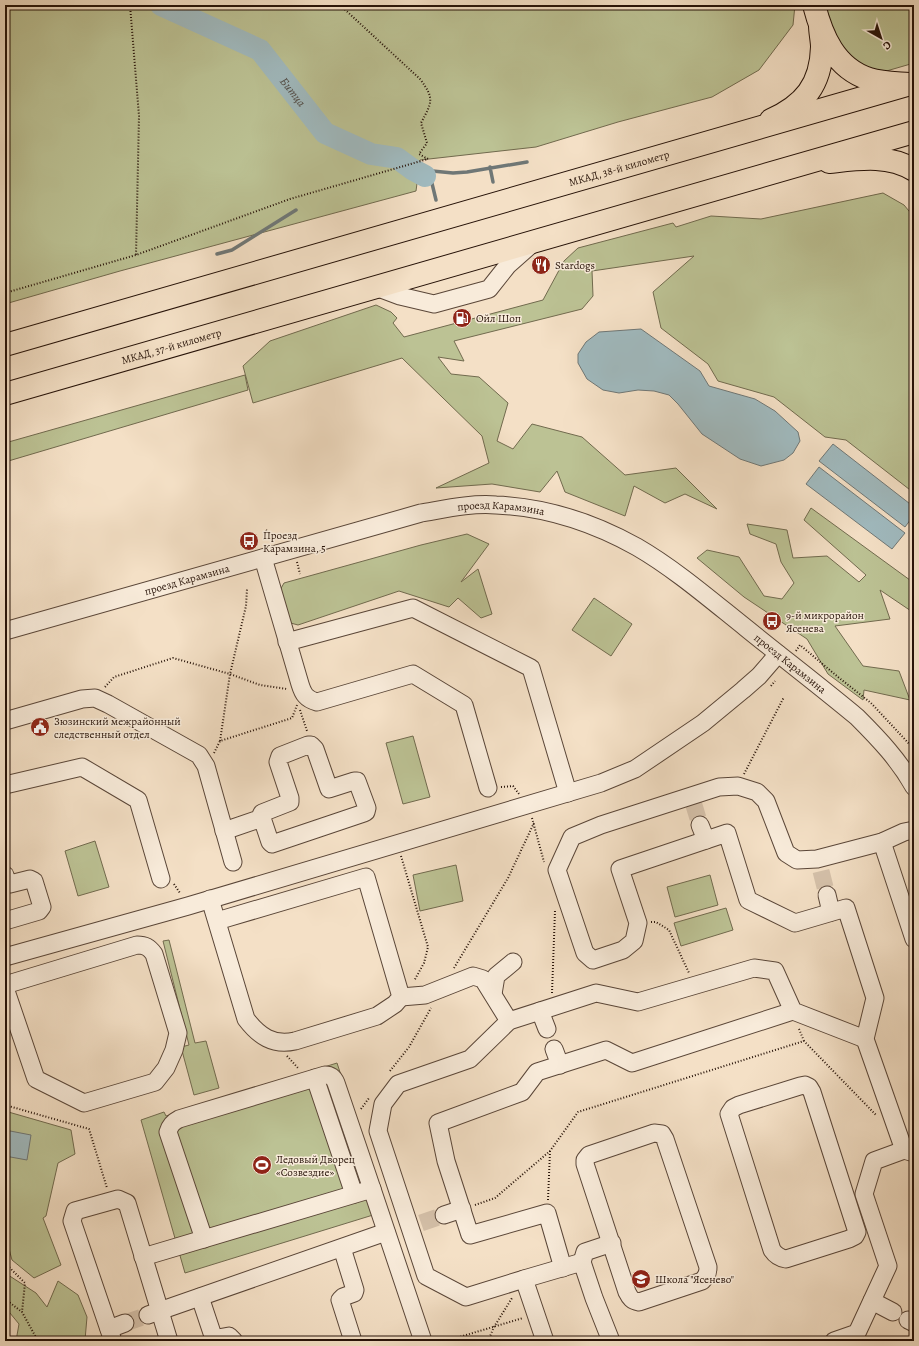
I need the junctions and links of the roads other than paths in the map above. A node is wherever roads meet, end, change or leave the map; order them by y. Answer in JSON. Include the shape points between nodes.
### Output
{"nodes":[{"id":1,"x":817,"y":15,"type":"edge"},
{"id":2,"x":911,"y":84,"type":"edge"},
{"id":3,"x":748,"y":131,"type":"junction"},
{"id":4,"x":914,"y":132,"type":"edge"},
{"id":5,"x":796,"y":166,"type":"junction"},
{"id":6,"x":914,"y":170,"type":"edge"},
{"id":7,"x":536,"y":241,"type":"junction"},
{"id":8,"x":376,"y":287,"type":"junction"},
{"id":9,"x":5,"y":345,"type":"edge"},
{"id":10,"x":5,"y":394,"type":"edge"},
{"id":11,"x":263,"y":558,"type":"junction"},
{"id":12,"x":5,"y":631,"type":"edge"},
{"id":13,"x":287,"y":642,"type":"junction"},
{"id":14,"x":778,"y":654,"type":"junction"},
{"id":15,"x":5,"y":721,"type":"edge"},
{"id":16,"x":908,"y":770,"type":"edge"},
{"id":17,"x":5,"y":786,"type":"edge"},
{"id":18,"x":914,"y":787,"type":"edge"},
{"id":19,"x":488,"y":788,"type":"road end"},
{"id":20,"x":568,"y":793,"type":"junction"},
{"id":21,"x":262,"y":818,"type":"junction"},
{"id":22,"x":914,"y":830,"type":"edge"},
{"id":23,"x":224,"y":832,"type":"junction"},
{"id":24,"x":882,"y":842,"type":"junction"},
{"id":25,"x":232,"y":862,"type":"dead end"},
{"id":26,"x":5,"y":875,"type":"edge"},
{"id":27,"x":161,"y":879,"type":"road end"},
{"id":28,"x":827,"y":895,"type":"tunnel mouth"},
{"id":29,"x":210,"y":899,"type":"junction"},
{"id":30,"x":831,"y":912,"type":"junction"},
{"id":31,"x":5,"y":921,"type":"edge"},
{"id":32,"x":217,"y":922,"type":"junction"},
{"id":33,"x":914,"y":940,"type":"edge"},
{"id":34,"x":6,"y":954,"type":"edge"},
{"id":35,"x":513,"y":962,"type":"dead end"},
{"id":36,"x":5,"y":985,"type":"edge"},
{"id":37,"x":5,"y":988,"type":"edge"},
{"id":38,"x":493,"y":994,"type":"junction"},
{"id":39,"x":401,"y":997,"type":"junction"},
{"id":40,"x":546,"y":1010,"type":"junction"},
{"id":41,"x":793,"y":1011,"type":"junction"},
{"id":42,"x":509,"y":1021,"type":"junction"},
{"id":43,"x":547,"y":1029,"type":"dead end"},
{"id":44,"x":865,"y":1039,"type":"junction"},
{"id":45,"x":312,"y":1079,"type":"junction"},
{"id":46,"x":909,"y":1151,"type":"edge"},
{"id":47,"x":372,"y":1189,"type":"junction"},
{"id":48,"x":354,"y":1194,"type":"junction"},
{"id":49,"x":864,"y":1194,"type":"junction"},
{"id":50,"x":847,"y":1200,"type":"junction"},
{"id":51,"x":462,"y":1209,"type":"junction"},
{"id":52,"x":444,"y":1215,"type":"tunnel mouth"},
{"id":53,"x":386,"y":1232,"type":"junction"},
{"id":54,"x":204,"y":1239,"type":"junction"},
{"id":55,"x":612,"y":1243,"type":"junction"},
{"id":56,"x":342,"y":1248,"type":"junction"},
{"id":57,"x":144,"y":1257,"type":"junction"},
{"id":58,"x":582,"y":1262,"type":"junction"},
{"id":59,"x":563,"y":1268,"type":"junction"},
{"id":60,"x":524,"y":1279,"type":"junction"},
{"id":61,"x":200,"y":1297,"type":"junction"},
{"id":62,"x":872,"y":1301,"type":"junction"},
{"id":63,"x":893,"y":1312,"type":"dead end"},
{"id":64,"x":154,"y":1313,"type":"junction"},
{"id":65,"x":125,"y":1323,"type":"tunnel mouth"},
{"id":66,"x":111,"y":1335,"type":"edge"},
{"id":67,"x":169,"y":1341,"type":"edge"},
{"id":68,"x":234,"y":1341,"type":"edge"},
{"id":69,"x":353,"y":1341,"type":"edge"},
{"id":70,"x":423,"y":1341,"type":"edge"},
{"id":71,"x":545,"y":1341,"type":"edge"},
{"id":72,"x":611,"y":1341,"type":"edge"},
{"id":73,"x":834,"y":1341,"type":"edge"}],
"edges":[{"from":1,"to":2,"type":"main road","via":[[829,46],[856,73],[869,79]]},
{"from":1,"to":3,"type":"main road","via":[[822,47],[814,85],[796,106]]},
{"from":2,"to":3,"type":"main road","name":"МКАД, 38-й километр"},
{"from":3,"to":9,"type":"main road","name":"МКАД, 38-й километр"},
{"from":4,"to":5,"type":"main road"},
{"from":5,"to":6,"type":"main road","via":[[867,159],[889,160]]},
{"from":5,"to":7,"type":"main road"},
{"from":7,"to":8,"type":"main road"},
{"from":7,"to":8,"type":"street","via":[[508,266],[489,289],[434,304]]},
{"from":8,"to":10,"type":"main road","name":"МКАД, 37-й километр"},
{"from":11,"to":12,"type":"street","name":"проезд Карамзина"},
{"from":11,"to":13,"type":"street"},
{"from":11,"to":14,"type":"street","name":"проезд Карамзина","via":[[421,513],[495,504],[524,507],[592,526],[638,548],[682,578]]},
{"from":13,"to":19,"type":"street","via":[[302,691],[310,700],[317,702],[413,674],[464,705]]},
{"from":13,"to":20,"type":"street","via":[[413,608],[531,668]]},
{"from":14,"to":16,"type":"street","name":"проезд Карамзина","via":[[858,717]]},
{"from":14,"to":20,"type":"street","via":[[759,676],[703,723],[635,769]]},
{"from":15,"to":23,"type":"street","via":[[82,699],[95,698],[108,704],[199,755],[206,766]]},
{"from":16,"to":18,"type":"street","name":"проезд Карамзина"},
{"from":17,"to":27,"type":"street","via":[[82,767],[138,800]]},
{"from":20,"to":29,"type":"street"},
{"from":21,"to":21,"type":"street","via":[[272,844],[364,813],[367,808],[357,781],[329,789],[315,749],[308,745],[280,756],[278,762],[290,800],[287,804],[262,813]]},
{"from":21,"to":23,"type":"street"},
{"from":22,"to":24,"type":"street"},
{"from":23,"to":25,"type":"street"},
{"from":24,"to":30,"type":"street","via":[[819,865],[797,860],[786,853],[766,801],[757,792],[738,786],[719,787],[692,799],[601,825],[572,837],[556,870],[585,952],[593,960],[623,950],[634,941],[638,923],[620,869],[703,833],[727,833],[748,900],[795,923]]},
{"from":24,"to":33,"type":"street"},
{"from":26,"to":31,"type":"street","via":[[10,884],[34,881],[42,906],[39,911]]},
{"from":28,"to":30,"type":"street"},
{"from":29,"to":32,"type":"street"},
{"from":29,"to":34,"type":"street"},
{"from":30,"to":44,"type":"street","via":[[846,908],[875,998]]},
{"from":32,"to":39,"type":"street","via":[[246,1018],[254,1029],[273,1041],[285,1044],[377,1016]]},
{"from":32,"to":39,"type":"street","via":[[366,876]]},
{"from":35,"to":38,"type":"street","via":[[496,976]]},
{"from":36,"to":37,"type":"street","via":[[144,945],[154,954],[178,1033],[174,1050],[166,1068],[155,1082],[84,1103],[36,1079]]},
{"from":38,"to":39,"type":"street","via":[[484,979],[473,976],[425,995]]},
{"from":38,"to":42,"type":"street"},
{"from":40,"to":41,"type":"street","via":[[596,993],[638,1002],[754,968],[775,971]]},
{"from":40,"to":42,"type":"street"},
{"from":40,"to":43,"type":"street"},
{"from":41,"to":44,"type":"street"},
{"from":41,"to":51,"type":"street","via":[[632,1062],[606,1050],[557,1057],[537,1072],[522,1092],[438,1123],[446,1161]]},
{"from":42,"to":60,"type":"street","via":[[470,1059],[398,1084],[384,1104],[378,1131],[415,1224],[426,1276],[466,1297]]},
{"from":44,"to":46,"type":"street"},
{"from":45,"to":47,"type":"street","via":[[325,1075],[334,1078]]},
{"from":45,"to":48,"type":"street"},
{"from":45,"to":54,"type":"street","via":[[178,1119],[169,1127],[168,1132]]},
{"from":46,"to":49,"type":"street","via":[[874,1161]]},
{"from":47,"to":48,"type":"street"},
{"from":47,"to":53,"type":"street"},
{"from":48,"to":54,"type":"street"},
{"from":49,"to":50,"type":"street"},
{"from":49,"to":62,"type":"street","via":[[888,1266]]},
{"from":50,"to":50,"type":"street","via":[[857,1232],[855,1236],[786,1259],[776,1255],[772,1250],[731,1122],[729,1114],[733,1108],[800,1086],[809,1087]]},
{"from":51,"to":52,"type":"street"},
{"from":51,"to":59,"type":"street","via":[[470,1235],[547,1213]]},
{"from":53,"to":56,"type":"street"},
{"from":53,"to":70,"type":"street"},
{"from":54,"to":57,"type":"street"},
{"from":55,"to":55,"type":"street","via":[[585,1160],[589,1155],[654,1133],[662,1134],[708,1267],[707,1276],[702,1281],[639,1302],[633,1301],[629,1298]]},
{"from":55,"to":58,"type":"street","via":[[585,1252]]},
{"from":56,"to":61,"type":"street"},
{"from":56,"to":69,"type":"street","via":[[355,1290],[340,1300]]},
{"from":57,"to":64,"type":"street"},
{"from":57,"to":66,"type":"street","via":[[127,1203],[118,1199],[75,1211],[72,1221]]},
{"from":58,"to":59,"type":"street"},
{"from":58,"to":72,"type":"street"},
{"from":59,"to":60,"type":"street"},
{"from":60,"to":71,"type":"street"},
{"from":61,"to":64,"type":"street"},
{"from":61,"to":68,"type":"street","via":[[212,1336],[229,1336]]},
{"from":62,"to":63,"type":"street"},
{"from":62,"to":73,"type":"street","via":[[857,1333]]},
{"from":64,"to":67,"type":"street"},
{"from":65,"to":66,"type":"street"}]}
